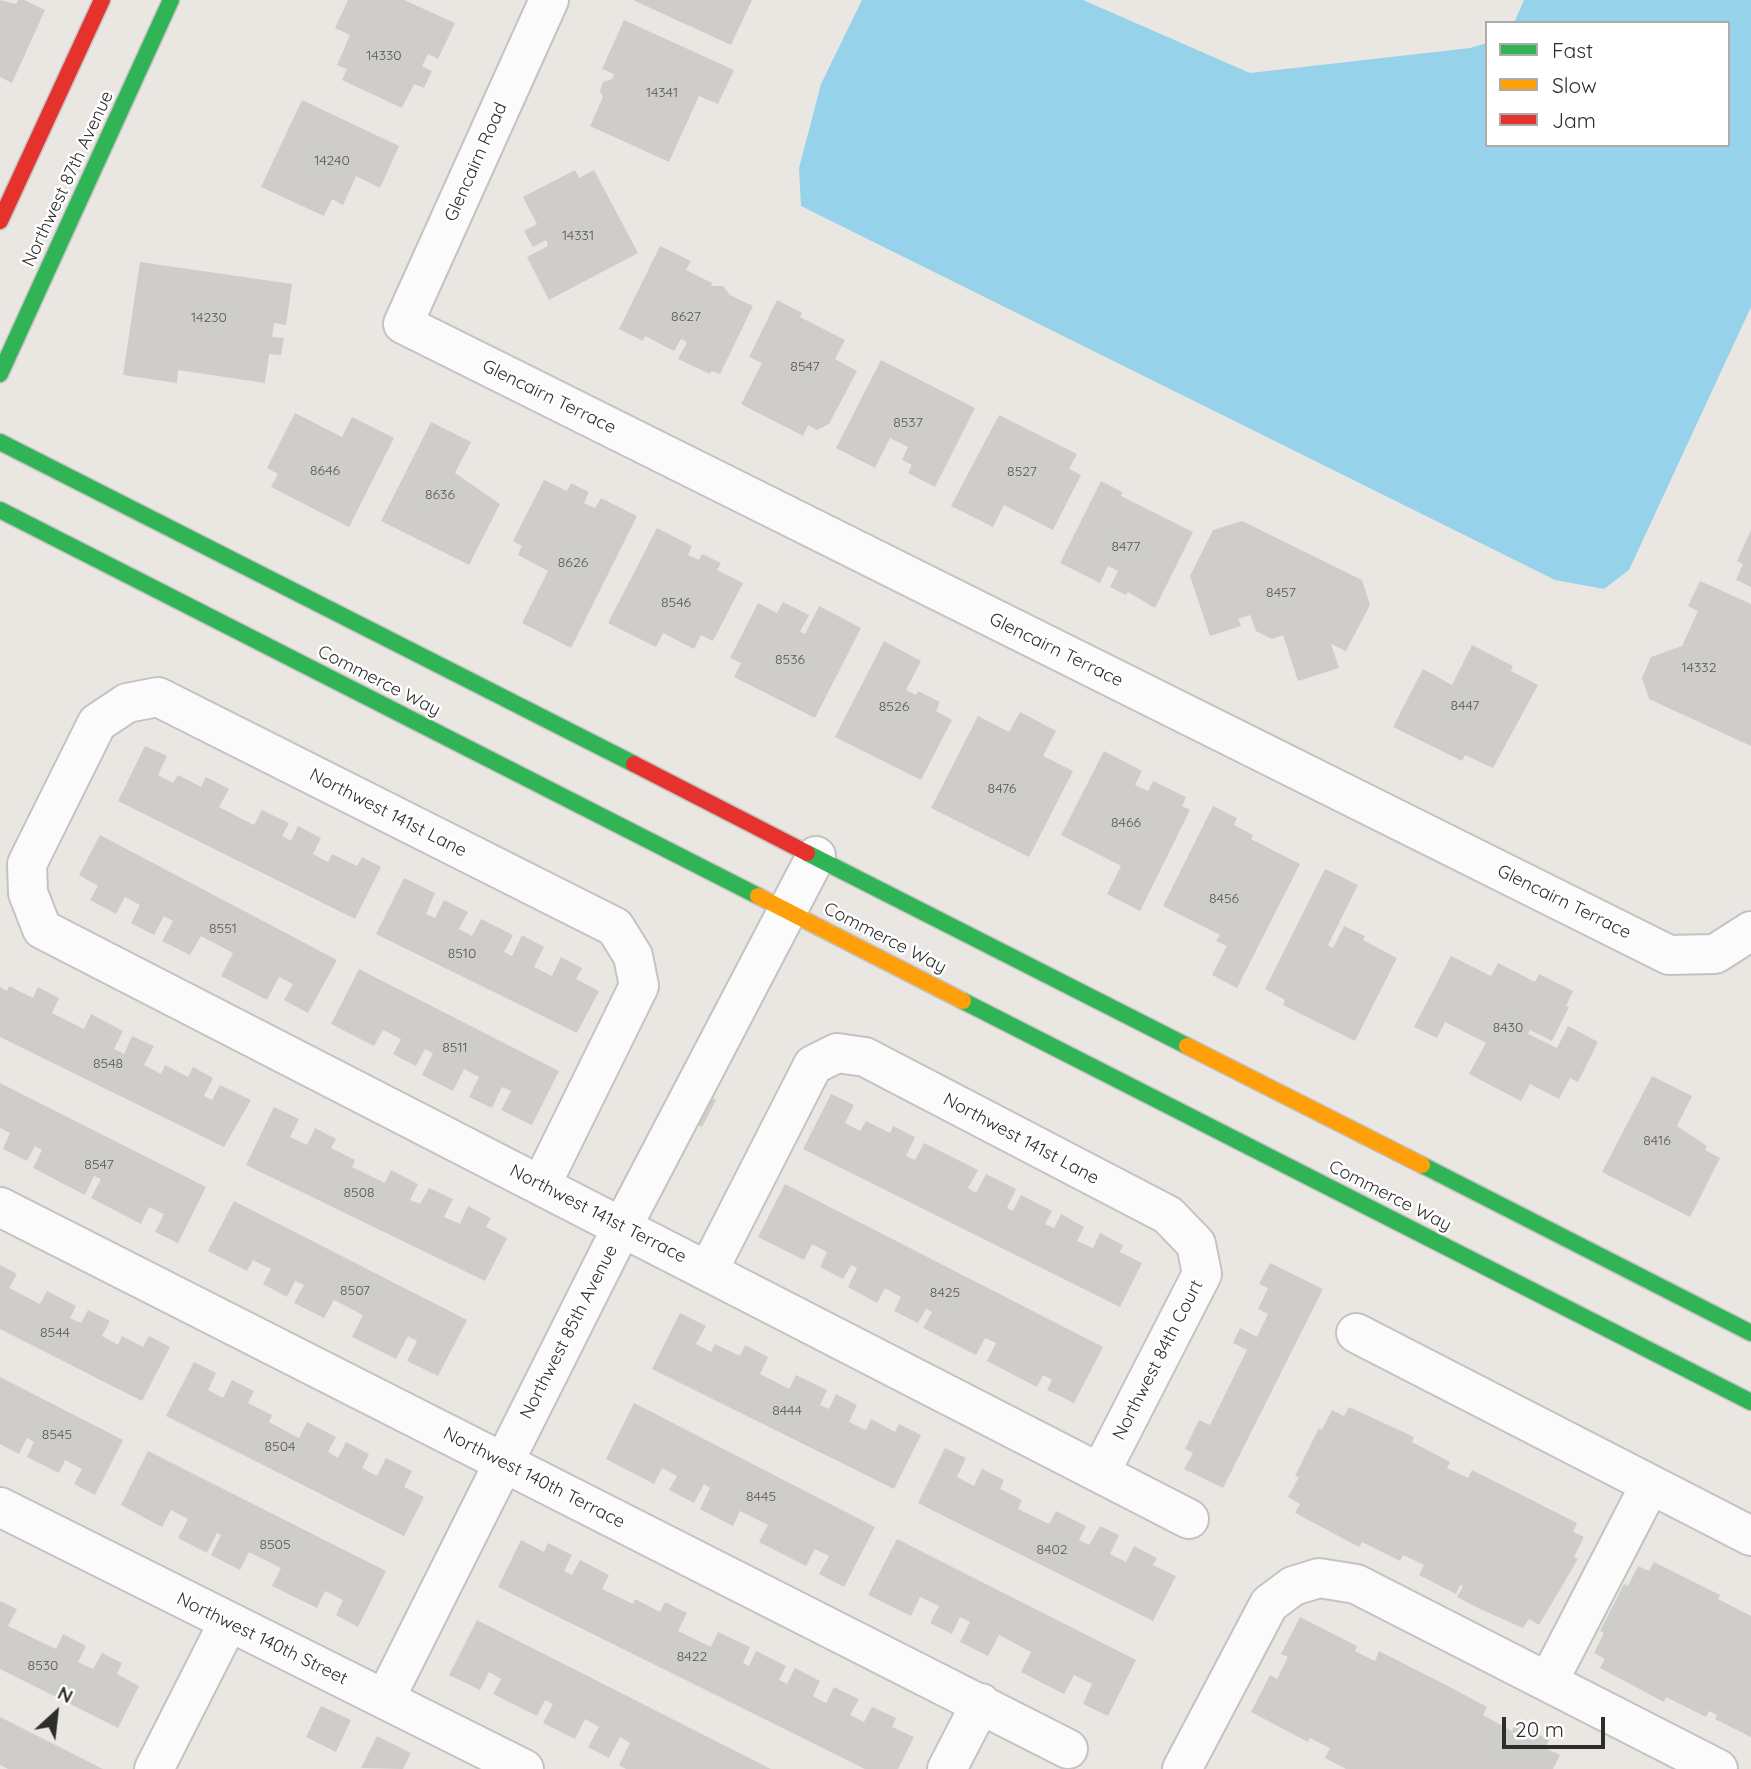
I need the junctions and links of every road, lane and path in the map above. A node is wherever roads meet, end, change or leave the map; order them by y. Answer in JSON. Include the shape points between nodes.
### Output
{"nodes":[{"id":1,"x":102,"y":0,"type":"edge"},
{"id":2,"x":549,"y":0,"type":"edge"},
{"id":3,"x":169,"y":1,"type":"edge"},
{"id":4,"x":0,"y":221,"type":"edge"},
{"id":5,"x":403,"y":324,"type":"joint"},
{"id":6,"x":0,"y":374,"type":"edge"},
{"id":7,"x":0,"y":442,"type":"edge"},
{"id":8,"x":0,"y":510,"type":"edge"},
{"id":9,"x":816,"y":856,"type":"junction"},
{"id":10,"x":28,"y":893,"type":"joint"},
{"id":11,"x":788,"y":911,"type":"junction"},
{"id":12,"x":1751,"y":932,"type":"edge"},
{"id":13,"x":541,"y":1185,"type":"junction"},
{"id":14,"x":0,"y":1207,"type":"edge"},
{"id":15,"x":622,"y":1227,"type":"junction"},
{"id":16,"x":1196,"y":1244,"type":"joint"},
{"id":17,"x":708,"y":1271,"type":"junction"},
{"id":18,"x":1356,"y":1333,"type":"dead end"},
{"id":19,"x":1751,"y":1333,"type":"edge"},
{"id":20,"x":1751,"y":1402,"type":"edge"},
{"id":21,"x":503,"y":1462,"type":"junction"},
{"id":22,"x":1100,"y":1474,"type":"junction"},
{"id":23,"x":1650,"y":1485,"type":"junction"},
{"id":24,"x":0,"y":1507,"type":"edge"},
{"id":25,"x":1189,"y":1519,"type":"dead end"},
{"id":26,"x":1751,"y":1536,"type":"edge"},
{"id":27,"x":228,"y":1623,"type":"junction"},
{"id":28,"x":1548,"y":1682,"type":"junction"},
{"id":29,"x":385,"y":1699,"type":"junction"},
{"id":30,"x":981,"y":1703,"type":"junction"},
{"id":31,"x":1068,"y":1749,"type":"dead end"},
{"id":32,"x":155,"y":1769,"type":"edge"},
{"id":33,"x":524,"y":1769,"type":"edge"},
{"id":34,"x":947,"y":1769,"type":"edge"},
{"id":35,"x":1182,"y":1769,"type":"edge"},
{"id":36,"x":1718,"y":1769,"type":"edge"}],
"edges":[{"from":1,"to":4,"type":"street"},
{"from":2,"to":5,"type":"street","name":"Glencairn Road"},
{"from":3,"to":6,"type":"street","name":"Northwest 87th Avenue"},
{"from":5,"to":12,"type":"street","name":"Glencairn Terrace","via":[[1670,955],[1715,954]]},
{"from":7,"to":9,"type":"street"},
{"from":8,"to":11,"type":"street","name":"Commerce Way"},
{"from":9,"to":11,"type":"street","name":"Northwest 85th Avenue"},
{"from":9,"to":19,"type":"street"},
{"from":10,"to":13,"type":"street","name":"Northwest 141st Terrace","via":[[42,929]]},
{"from":10,"to":13,"type":"street","name":"Northwest 141st Lane","via":[[27,863],[97,723],[127,703],[158,697],[615,927],[633,956],[639,986]]},
{"from":11,"to":15,"type":"street","name":"Northwest 85th Avenue"},
{"from":11,"to":20,"type":"street","name":"Commerce Way"},
{"from":13,"to":15,"type":"street","name":"Northwest 141st Terrace"},
{"from":14,"to":21,"type":"street","name":"Northwest 140th Terrace"},
{"from":15,"to":17,"type":"street","name":"Northwest 141st Terrace"},
{"from":15,"to":21,"type":"street","name":"Northwest 85th Avenue"},
{"from":16,"to":17,"type":"street","name":"Northwest 141st Lane","via":[[1156,1209],[865,1056],[836,1053],[813,1065]]},
{"from":16,"to":22,"type":"street","name":"Northwest 84th Court","via":[[1202,1274]]},
{"from":17,"to":22,"type":"street","name":"Northwest 141st Terrace"},
{"from":18,"to":23,"type":"street"},
{"from":21,"to":29,"type":"street","name":"Northwest 85th Avenue"},
{"from":21,"to":30,"type":"street","name":"Northwest 140th Terrace"},
{"from":22,"to":25,"type":"street","name":"Northwest 141st Terrace"},
{"from":23,"to":26,"type":"street"},
{"from":23,"to":28,"type":"street"},
{"from":24,"to":27,"type":"street","name":"Northwest 140th Street"},
{"from":27,"to":29,"type":"street","name":"Northwest 140th Street"},
{"from":27,"to":32,"type":"street"},
{"from":28,"to":35,"type":"street","via":[[1356,1584],[1318,1578],[1286,1590],[1265,1608]]},
{"from":28,"to":36,"type":"street"},
{"from":29,"to":33,"type":"street","name":"Northwest 140th Street"},
{"from":30,"to":31,"type":"street","name":"Northwest 140th Terrace"},
{"from":30,"to":34,"type":"street"}]}
